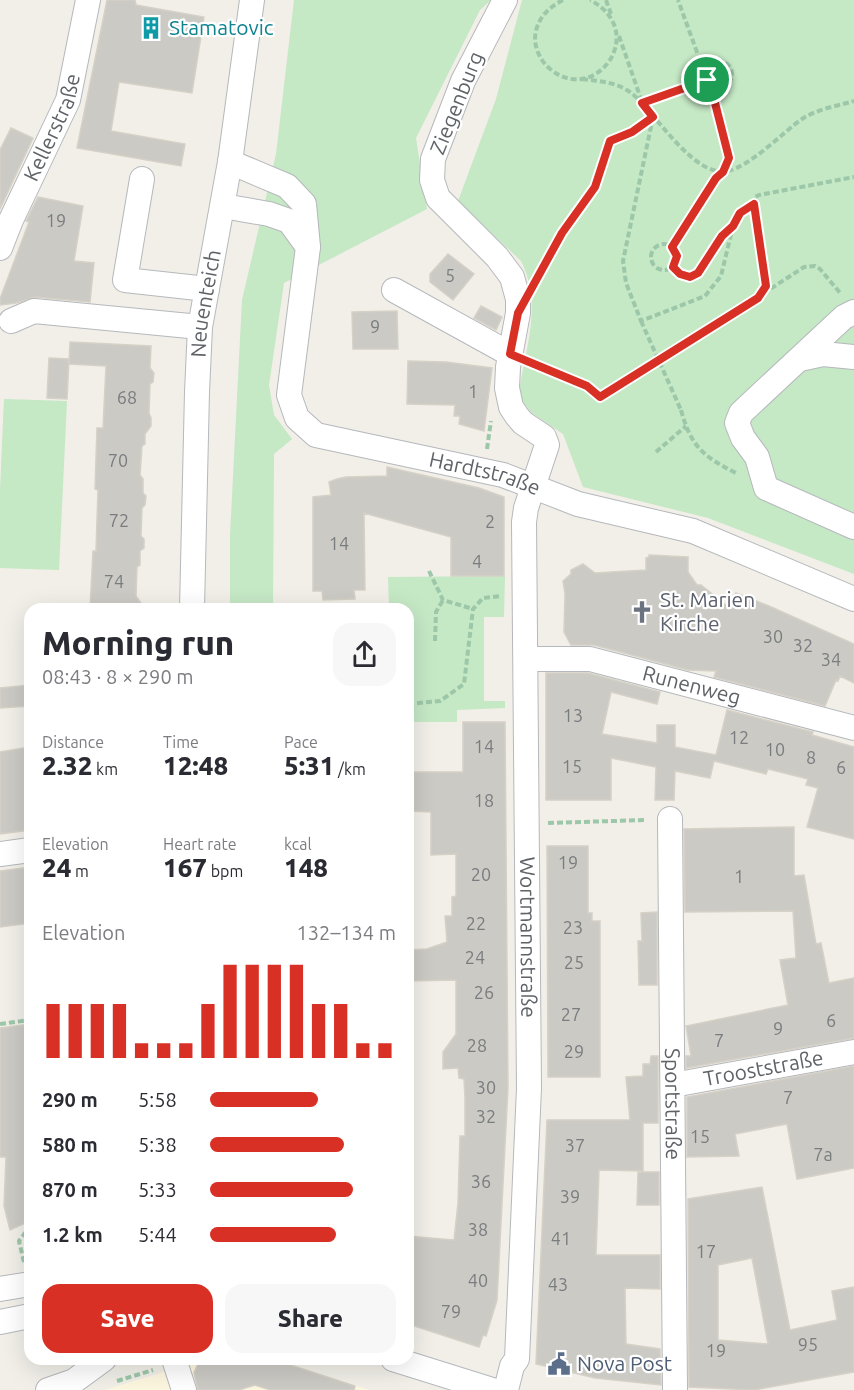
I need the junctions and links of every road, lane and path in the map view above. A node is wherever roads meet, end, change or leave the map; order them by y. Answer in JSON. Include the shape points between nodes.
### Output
{"nodes":[{"id":1,"x":88,"y":0,"type":"edge"},
{"id":2,"x":252,"y":0,"type":"edge"},
{"id":3,"x":505,"y":0,"type":"edge"},
{"id":4,"x":563,"y":0,"type":"edge"},
{"id":5,"x":590,"y":0,"type":"edge"},
{"id":6,"x":606,"y":0,"type":"edge"},
{"id":7,"x":679,"y":1,"type":"edge"},
{"id":8,"x":615,"y":26,"type":"junction"},
{"id":9,"x":582,"y":79,"type":"junction"},
{"id":10,"x":707,"y":80,"type":"junction"},
{"id":11,"x":854,"y":101,"type":"edge"},
{"id":12,"x":642,"y":103,"type":"junction"},
{"id":13,"x":653,"y":117,"type":"junction"},
{"id":14,"x":230,"y":162,"type":"junction"},
{"id":15,"x":723,"y":172,"type":"junction"},
{"id":16,"x":854,"y":177,"type":"edge"},
{"id":17,"x":142,"y":178,"type":"dead end"},
{"id":18,"x":754,"y":204,"type":"junction"},
{"id":19,"x":223,"y":206,"type":"junction"},
{"id":20,"x":733,"y":226,"type":"junction"},
{"id":21,"x":308,"y":247,"type":"junction"},
{"id":22,"x":672,"y":247,"type":"junction"},
{"id":23,"x":0,"y":248,"type":"edge"},
{"id":24,"x":673,"y":267,"type":"junction"},
{"id":25,"x":207,"y":289,"type":"junction"},
{"id":26,"x":394,"y":290,"type":"dead end"},
{"id":27,"x":758,"y":298,"type":"junction"},
{"id":28,"x":518,"y":313,"type":"junction"},
{"id":29,"x":852,"y":313,"type":"edge"},
{"id":30,"x":11,"y":321,"type":"dead end"},
{"id":31,"x":641,"y":321,"type":"junction"},
{"id":32,"x":200,"y":327,"type":"junction"},
{"id":33,"x":510,"y":354,"type":"junction"},
{"id":34,"x":854,"y":357,"type":"edge"},
{"id":35,"x":800,"y":359,"type":"junction"},
{"id":36,"x":686,"y":426,"type":"junction"},
{"id":37,"x":656,"y":452,"type":"dead end"},
{"id":38,"x":534,"y":485,"type":"junction"},
{"id":39,"x":766,"y":488,"type":"junction"},
{"id":40,"x":854,"y":527,"type":"edge"},
{"id":41,"x":429,"y":571,"type":"dead end"},
{"id":42,"x":848,"y":592,"type":"edge"},
{"id":43,"x":525,"y":593,"type":"junction"},
{"id":44,"x":443,"y":600,"type":"junction"},
{"id":45,"x":192,"y":603,"type":"edge"},
{"id":46,"x":473,"y":609,"type":"junction"},
{"id":47,"x":435,"y":641,"type":"dead end"},
{"id":48,"x":526,"y":659,"type":"junction"},
{"id":49,"x":414,"y":703,"type":"edge"},
{"id":50,"x":854,"y":728,"type":"edge"},
{"id":51,"x":670,"y":819,"type":"joint"},
{"id":52,"x":527,"y":823,"type":"junction"},
{"id":53,"x":24,"y":851,"type":"edge"},
{"id":54,"x":0,"y":854,"type":"edge"},
{"id":55,"x":24,"y":1021,"type":"edge"},
{"id":56,"x":0,"y":1024,"type":"edge"},
{"id":57,"x":854,"y":1052,"type":"edge"},
{"id":58,"x":673,"y":1085,"type":"junction"},
{"id":59,"x":24,"y":1234,"type":"edge"},
{"id":60,"x":19,"y":1241,"type":"dead end"},
{"id":61,"x":24,"y":1285,"type":"edge"},
{"id":62,"x":0,"y":1289,"type":"edge"},
{"id":63,"x":24,"y":1317,"type":"edge"},
{"id":64,"x":0,"y":1322,"type":"edge"},
{"id":65,"x":96,"y":1365,"type":"edge"},
{"id":66,"x":163,"y":1365,"type":"edge"},
{"id":67,"x":176,"y":1365,"type":"edge"},
{"id":68,"x":412,"y":1365,"type":"edge"},
{"id":69,"x":110,"y":1383,"type":"dead end"},
{"id":70,"x":48,"y":1390,"type":"edge"},
{"id":71,"x":184,"y":1390,"type":"edge"},
{"id":72,"x":492,"y":1390,"type":"edge"},
{"id":73,"x":506,"y":1390,"type":"edge"},
{"id":74,"x":675,"y":1390,"type":"edge"}],
"edges":[{"from":1,"to":23,"type":"street","name":"Kellerstraße","via":[[68,100]]},
{"from":2,"to":14,"type":"street","name":"Neuenteich"},
{"from":3,"to":28,"type":"street","name":"Ziegenburg","via":[[463,81],[433,159],[432,180],[438,198],[512,277]]},
{"from":4,"to":9,"type":"path","via":[[552,6],[537,26],[537,51],[554,74]]},
{"from":5,"to":8,"type":"path","via":[[609,15]]},
{"from":6,"to":8,"type":"path"},
{"from":7,"to":10,"type":"path"},
{"from":8,"to":9,"type":"path","via":[[614,54],[602,71]]},
{"from":8,"to":12,"type":"path"},
{"from":9,"to":12,"type":"path","via":[[610,83],[629,91]]},
{"from":10,"to":10,"type":"path","via":[[717,87],[726,86],[732,71],[723,62],[715,62],[706,71]]},
{"from":10,"to":12,"type":"path"},
{"from":10,"to":15,"type":"path","via":[[729,158]]},
{"from":11,"to":15,"type":"path","via":[[805,117],[739,167]]},
{"from":12,"to":13,"type":"path"},
{"from":13,"to":15,"type":"path","via":[[695,159]]},
{"from":13,"to":28,"type":"path","via":[[610,141],[595,187],[562,233]]},
{"from":13,"to":31,"type":"path","via":[[623,261],[626,284]]},
{"from":14,"to":19,"type":"street","name":"Neuenteich"},
{"from":14,"to":21,"type":"street","name":"Hardtstraße","via":[[287,186],[304,204]]},
{"from":15,"to":22,"type":"path"},
{"from":16,"to":18,"type":"path","via":[[759,195]]},
{"from":17,"to":25,"type":"street","via":[[125,280]]},
{"from":18,"to":20,"type":"path","via":[[740,213]]},
{"from":18,"to":27,"type":"path","via":[[766,286]]},
{"from":19,"to":21,"type":"street","via":[[289,221]]},
{"from":19,"to":25,"type":"street","name":"Neuenteich"},
{"from":20,"to":24,"type":"path","via":[[698,273],[690,277]]},
{"from":20,"to":31,"type":"path","via":[[721,276],[705,296]]},
{"from":21,"to":38,"type":"street","name":"Hardtstraße","via":[[289,395],[297,418],[316,435]]},
{"from":22,"to":24,"type":"path","via":[[677,256]]},
{"from":22,"to":24,"type":"path","via":[[657,246],[651,257],[660,270]]},
{"from":25,"to":32,"type":"street","name":"Neuenteich"},
{"from":26,"to":33,"type":"street"},
{"from":27,"to":29,"type":"path","via":[[804,267],[815,266],[840,290]]},
{"from":27,"to":33,"type":"path","via":[[600,397],[587,386]]},
{"from":28,"to":33,"type":"street","name":"Ziegenburg"},
{"from":29,"to":35,"type":"street"},
{"from":30,"to":32,"type":"street","via":[[34,311]]},
{"from":31,"to":36,"type":"path","bridge":true},
{"from":32,"to":45,"type":"street","name":"Neuenteich"},
{"from":33,"to":38,"type":"street","name":"Ziegenburg","via":[[507,388],[511,407],[523,423],[544,437],[547,445]]},
{"from":34,"to":35,"type":"street","via":[[823,354]]},
{"from":35,"to":39,"type":"street","via":[[741,413],[737,423],[757,457]]},
{"from":36,"to":37,"type":"path"},
{"from":36,"to":39,"type":"path","via":[[696,445],[711,460]]},
{"from":38,"to":42,"type":"street","name":"Hardtstraße","via":[[578,504],[693,531]]},
{"from":38,"to":43,"type":"street","name":"Wortmannstraße","via":[[524,522]]},
{"from":39,"to":40,"type":"street"},
{"from":41,"to":44,"type":"path"},
{"from":43,"to":46,"type":"path","via":[[483,598]]},
{"from":43,"to":48,"type":"street","name":"Wortmannstraße"},
{"from":44,"to":46,"type":"path"},
{"from":44,"to":47,"type":"path","via":[[436,612]]},
{"from":46,"to":49,"type":"path","via":[[464,684],[440,701]]},
{"from":48,"to":50,"type":"street","name":"Runenweg","via":[[590,659]]},
{"from":48,"to":52,"type":"street","name":"Wortmannstraße"},
{"from":51,"to":52,"type":"path"},
{"from":51,"to":58,"type":"street","name":"Sportstraße"},
{"from":52,"to":73,"type":"street","name":"Wortmannstraße","via":[[529,1088],[517,1359]]},
{"from":53,"to":54,"type":"street"},
{"from":55,"to":56,"type":"path"},
{"from":57,"to":58,"type":"street","name":"Trooststraße"},
{"from":58,"to":74,"type":"street","name":"Sportstraße"},
{"from":59,"to":60,"type":"path"},
{"from":61,"to":62,"type":"street"},
{"from":63,"to":64,"type":"street"},
{"from":65,"to":70,"type":"street","via":[[74,1382]]},
{"from":66,"to":69,"type":"path"},
{"from":67,"to":71,"type":"street"},
{"from":68,"to":72,"type":"street"}]}
